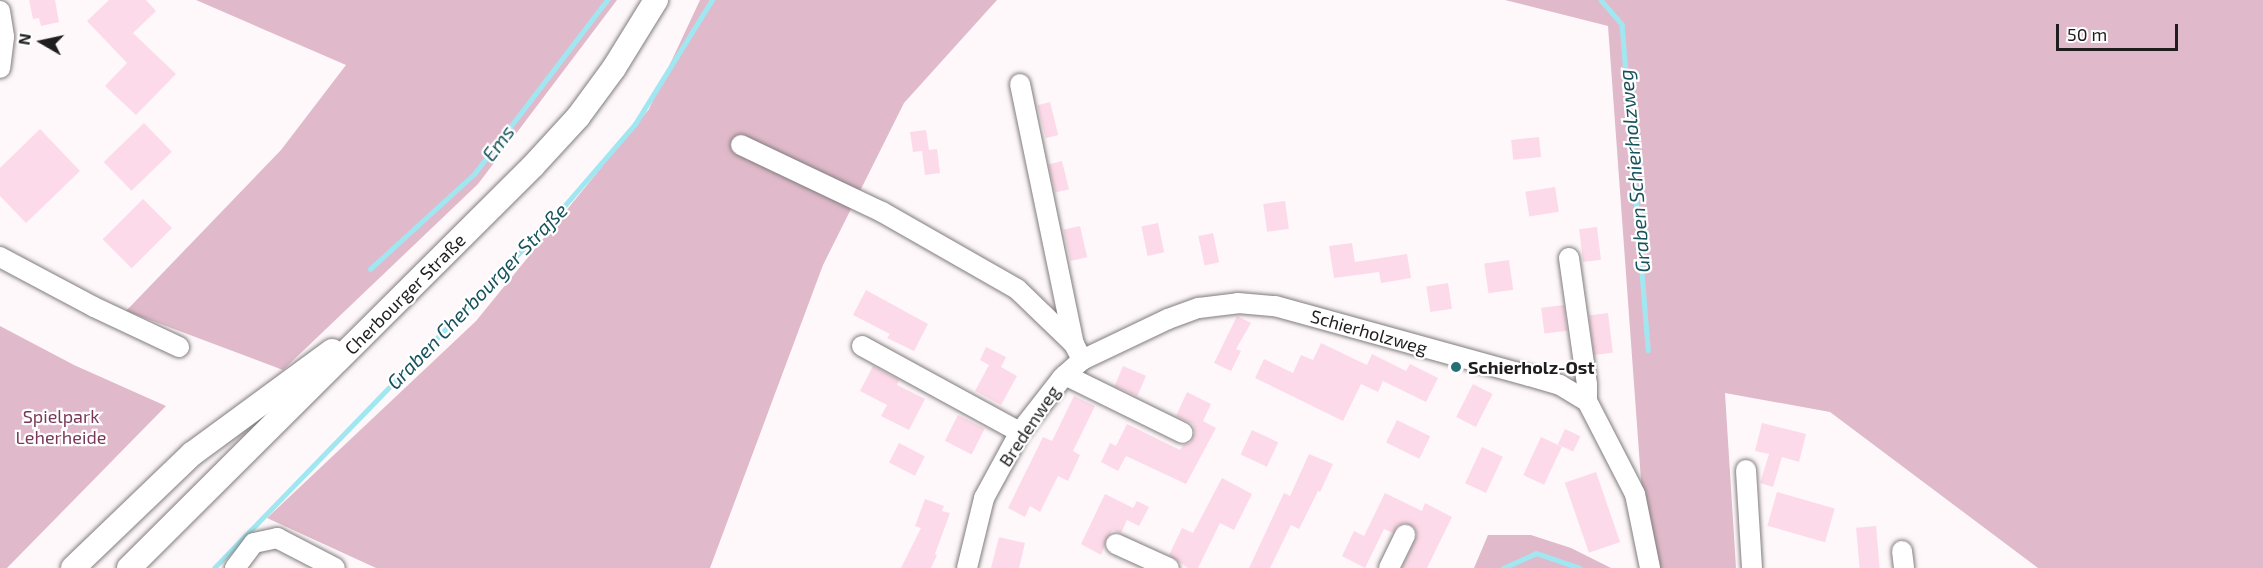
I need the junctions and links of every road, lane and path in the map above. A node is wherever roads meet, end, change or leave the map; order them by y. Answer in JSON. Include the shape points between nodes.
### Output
{"nodes":[{"id":1,"x":656,"y":0,"type":"edge"},
{"id":2,"x":0,"y":11,"type":"edge"},
{"id":3,"x":0,"y":68,"type":"edge"},
{"id":4,"x":1020,"y":84,"type":"dead end"},
{"id":5,"x":741,"y":145,"type":"dead end"},
{"id":6,"x":0,"y":256,"type":"edge"},
{"id":7,"x":1569,"y":258,"type":"dead end"},
{"id":8,"x":389,"y":309,"type":"junction"},
{"id":9,"x":862,"y":346,"type":"dead end"},
{"id":10,"x":179,"y":347,"type":"dead end"},
{"id":11,"x":1078,"y":352,"type":"junction"},
{"id":12,"x":1065,"y":375,"type":"junction"},
{"id":13,"x":1587,"y":401,"type":"junction"},
{"id":14,"x":1020,"y":432,"type":"junction"},
{"id":15,"x":1183,"y":432,"type":"dead end"},
{"id":16,"x":1746,"y":470,"type":"dead end"},
{"id":17,"x":1404,"y":535,"type":"dead end"},
{"id":18,"x":1116,"y":544,"type":"dead end"},
{"id":19,"x":73,"y":568,"type":"edge"},
{"id":20,"x":129,"y":568,"type":"edge"},
{"id":21,"x":235,"y":568,"type":"edge"},
{"id":22,"x":335,"y":568,"type":"edge"},
{"id":23,"x":967,"y":568,"type":"edge"},
{"id":24,"x":1169,"y":568,"type":"edge"},
{"id":25,"x":1389,"y":568,"type":"edge"},
{"id":26,"x":1650,"y":568,"type":"edge"},
{"id":27,"x":1752,"y":568,"type":"edge"}],
"edges":[{"from":1,"to":8,"type":"main road","name":"Cherbourger Straße","via":[[615,68],[578,117]]},
{"from":2,"to":3,"type":"street","via":[[4,37]]},
{"from":4,"to":11,"type":"street"},
{"from":5,"to":11,"type":"street","via":[[882,212],[1017,290]]},
{"from":6,"to":10,"type":"street"},
{"from":7,"to":13,"type":"street"},
{"from":8,"to":19,"type":"main road","via":[[192,453]]},
{"from":8,"to":20,"type":"main road","name":"Cherbourger Straße"},
{"from":9,"to":14,"type":"street"},
{"from":11,"to":12,"type":"street","name":"Bredenweg"},
{"from":11,"to":13,"type":"street","name":"Schierholzweg","via":[[1199,308],[1257,304],[1540,379],[1560,385]]},
{"from":12,"to":14,"type":"street","name":"Bredenweg"},
{"from":12,"to":15,"type":"street"},
{"from":13,"to":26,"type":"street","via":[[1635,494]]},
{"from":14,"to":23,"type":"street","name":"Bredenweg","via":[[984,498]]},
{"from":16,"to":27,"type":"street"},
{"from":17,"to":25,"type":"street"},
{"from":18,"to":24,"type":"street"},
{"from":21,"to":22,"type":"street","via":[[254,543],[277,537]]}]}
